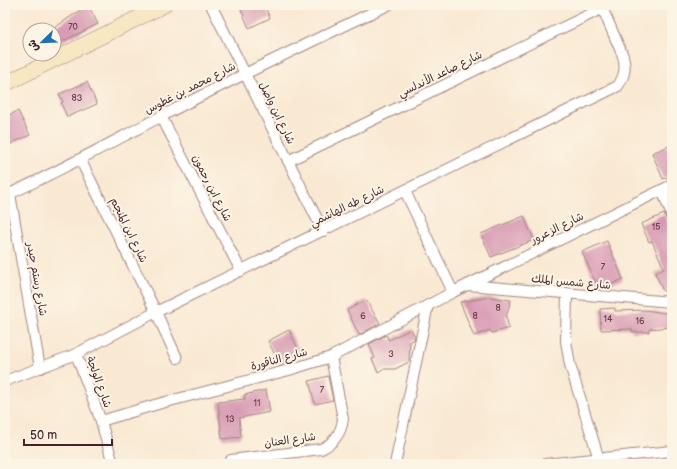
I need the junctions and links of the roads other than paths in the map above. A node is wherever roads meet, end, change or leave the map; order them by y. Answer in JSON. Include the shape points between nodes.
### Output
{"nodes":[{"id":1,"x":164,"y":5,"type":"edge"},
{"id":2,"x":211,"y":5,"type":"edge"},
{"id":3,"x":388,"y":5,"type":"edge"},
{"id":4,"x":602,"y":7,"type":"edge"},
{"id":5,"x":245,"y":74,"type":"junction"},
{"id":6,"x":5,"y":84,"type":"edge"},
{"id":7,"x":162,"y":116,"type":"junction"},
{"id":8,"x":80,"y":159,"type":"junction"},
{"id":9,"x":288,"y":161,"type":"junction"},
{"id":10,"x":672,"y":185,"type":"edge"},
{"id":11,"x":662,"y":190,"type":"junction"},
{"id":12,"x":405,"y":191,"type":"junction"},
{"id":13,"x":8,"y":195,"type":"edge"},
{"id":14,"x":672,"y":216,"type":"edge"},
{"id":15,"x":323,"y":231,"type":"junction"},
{"id":16,"x":241,"y":271,"type":"junction"},
{"id":17,"x":468,"y":285,"type":"junction"},
{"id":18,"x":453,"y":292,"type":"junction"},
{"id":19,"x":567,"y":293,"type":"junction"},
{"id":20,"x":672,"y":302,"type":"edge"},
{"id":21,"x":428,"y":305,"type":"junction"},
{"id":22,"x":156,"y":312,"type":"junction"},
{"id":23,"x":76,"y":354,"type":"junction"},
{"id":24,"x":331,"y":357,"type":"junction"},
{"id":25,"x":177,"y":358,"type":"dead end"},
{"id":26,"x":40,"y":368,"type":"junction"},
{"id":27,"x":5,"y":381,"type":"edge"},
{"id":28,"x":101,"y":421,"type":"junction"},
{"id":29,"x":672,"y":451,"type":"edge"},
{"id":30,"x":599,"y":459,"type":"junction"},
{"id":31,"x":231,"y":460,"type":"dead end"},
{"id":32,"x":113,"y":464,"type":"edge"},
{"id":33,"x":395,"y":464,"type":"edge"},
{"id":34,"x":545,"y":464,"type":"edge"}],
"edges":[{"from":1,"to":6,"type":"street"},
{"from":2,"to":5,"type":"street","name":"شارع ابن واصل"},
{"from":3,"to":5,"type":"street","name":"شارع محمد بن غطوس"},
{"from":4,"to":9,"type":"street","name":"شارع صاعد الأندلسي"},
{"from":4,"to":12,"type":"street","name":"شارع طه الهاشمي","via":[[625,64],[625,75],[618,86]]},
{"from":5,"to":7,"type":"street","name":"شارع محمد بن غطوس"},
{"from":5,"to":9,"type":"street","name":"شارع ابن واصل"},
{"from":7,"to":8,"type":"street","name":"شارع محمد بن غطوس"},
{"from":7,"to":16,"type":"street","name":"شارع ابن رحمون"},
{"from":8,"to":13,"type":"street","name":"شارع محمد بن غطوس"},
{"from":8,"to":22,"type":"street","name":"شارع ابن المنجم"},
{"from":9,"to":15,"type":"street","name":"شارع ابن واصل"},
{"from":10,"to":11,"type":"street","name":"شارع الزعرور"},
{"from":11,"to":14,"type":"street"},
{"from":11,"to":17,"type":"street","name":"شارع الزعرور"},
{"from":12,"to":15,"type":"street","name":"شارع طه الهاشمي"},
{"from":12,"to":18,"type":"street"},
{"from":13,"to":26,"type":"street","name":"شارع رستم حيدر"},
{"from":15,"to":16,"type":"street","name":"شارع طه الهاشمي"},
{"from":16,"to":22,"type":"street","name":"شارع طه الهاشمي"},
{"from":17,"to":18,"type":"street","name":"شارع الزعرور"},
{"from":17,"to":19,"type":"street","name":"شارع شمس الملك"},
{"from":18,"to":21,"type":"street","name":"شارع الناقورة"},
{"from":19,"to":20,"type":"street","name":"شارع شمس الملك"},
{"from":19,"to":30,"type":"street","via":[[566,341],[570,365]]},
{"from":21,"to":24,"type":"street","name":"شارع الناقورة"},
{"from":21,"to":33,"type":"street"},
{"from":22,"to":23,"type":"street","name":"شارع طه الهاشمي"},
{"from":22,"to":25,"type":"street","name":"شارع ابن المنجم"},
{"from":23,"to":26,"type":"street","name":"شارع طه الهاشمي"},
{"from":23,"to":28,"type":"street","name":"شارع الولجة"},
{"from":24,"to":28,"type":"street","name":"شارع الناقورة"},
{"from":24,"to":31,"type":"street","name":"شارع العنان","via":[[343,419],[337,438],[321,449]]},
{"from":26,"to":27,"type":"street","name":"شارع طه الهاشمي"},
{"from":28,"to":32,"type":"street","name":"شارع الولجة"},
{"from":29,"to":30,"type":"street"},
{"from":30,"to":34,"type":"street"}]}
